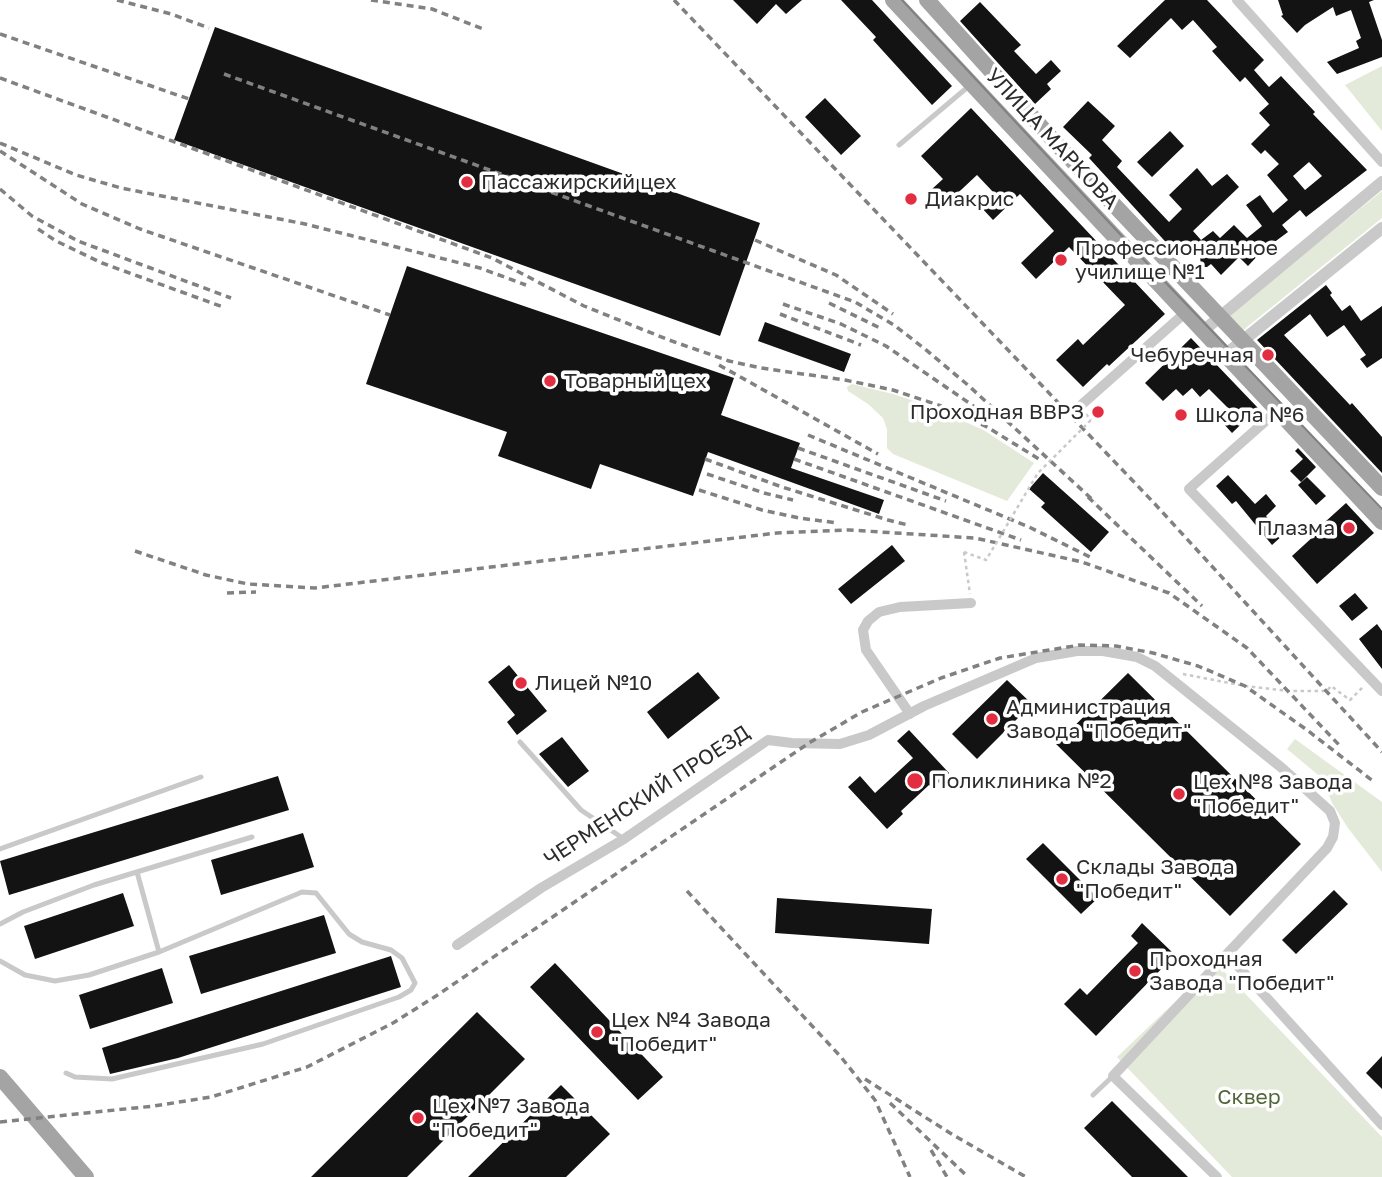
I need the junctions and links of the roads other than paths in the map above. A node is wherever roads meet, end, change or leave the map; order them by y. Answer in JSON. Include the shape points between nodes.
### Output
{"nodes":[{"id":1,"x":893,"y":0,"type":"edge"},
{"id":2,"x":927,"y":0,"type":"edge"},
{"id":3,"x":1237,"y":0,"type":"edge"},
{"id":4,"x":972,"y":84,"type":"junction"},
{"id":5,"x":899,"y":145,"type":"dead end"},
{"id":6,"x":1382,"y":162,"type":"edge"},
{"id":7,"x":1382,"y":182,"type":"edge"},
{"id":8,"x":1382,"y":228,"type":"edge"},
{"id":9,"x":1186,"y":312,"type":"junction"},
{"id":10,"x":1220,"y":317,"type":"junction"},
{"id":11,"x":1203,"y":331,"type":"junction"},
{"id":12,"x":1241,"y":341,"type":"junction"},
{"id":13,"x":1226,"y":355,"type":"junction"},
{"id":14,"x":1079,"y":407,"type":"dead end"},
{"id":15,"x":1278,"y":410,"type":"junction"},
{"id":16,"x":1382,"y":488,"type":"edge"},
{"id":17,"x":1382,"y":522,"type":"edge"},
{"id":18,"x":971,"y":603,"type":"road end"},
{"id":19,"x":1382,"y":691,"type":"edge"},
{"id":20,"x":910,"y":715,"type":"junction"},
{"id":21,"x":520,"y":742,"type":"dead end"},
{"id":22,"x":201,"y":777,"type":"dead end"},
{"id":23,"x":253,"y":837,"type":"dead end"},
{"id":24,"x":624,"y":839,"type":"junction"},
{"id":25,"x":0,"y":849,"type":"edge"},
{"id":26,"x":137,"y":872,"type":"junction"},
{"id":27,"x":0,"y":924,"type":"edge"},
{"id":28,"x":457,"y":945,"type":"dead end"},
{"id":29,"x":159,"y":952,"type":"junction"},
{"id":30,"x":1227,"y":954,"type":"junction"},
{"id":31,"x":0,"y":961,"type":"edge"},
{"id":32,"x":66,"y":1073,"type":"dead end"},
{"id":33,"x":1113,"y":1076,"type":"junction"},
{"id":34,"x":0,"y":1077,"type":"edge"},
{"id":35,"x":1093,"y":1095,"type":"dead end"},
{"id":36,"x":1382,"y":1125,"type":"edge"},
{"id":37,"x":86,"y":1177,"type":"edge"},
{"id":38,"x":1217,"y":1177,"type":"edge"}],
"edges":[{"from":1,"to":4,"type":"main road","name":"УЛИЦА МАРКОВА"},
{"from":2,"to":10,"type":"main road","name":"УЛИЦА МАРКОВА"},
{"from":3,"to":6,"type":"street"},
{"from":4,"to":5,"type":"lane"},
{"from":4,"to":9,"type":"main road","name":"УЛИЦА МАРКОВА"},
{"from":7,"to":10,"type":"street"},
{"from":8,"to":12,"type":"street"},
{"from":9,"to":11,"type":"main road","name":"УЛИЦА МАРКОВА"},
{"from":9,"to":14,"type":"street"},
{"from":10,"to":11,"type":"street"},
{"from":10,"to":12,"type":"main road","name":"УЛИЦА МАРКОВА"},
{"from":11,"to":13,"type":"main road","name":"УЛИЦА МАРКОВА"},
{"from":12,"to":13,"type":"street"},
{"from":12,"to":16,"type":"main road","name":"УЛИЦА МАРКОВА"},
{"from":13,"to":15,"type":"main road","name":"УЛИЦА МАРКОВА"},
{"from":15,"to":17,"type":"main road","name":"УЛИЦА МАРКОВА"},
{"from":15,"to":19,"type":"street","via":[[1189,489]]},
{"from":18,"to":20,"type":"street","via":[[879,612],[863,630],[866,650]]},
{"from":20,"to":24,"type":"street","name":"ЧЕРМЕНСКИЙ ПРОЕЗД","via":[[840,744],[768,740]]},
{"from":20,"to":30,"type":"street","name":"ЧЕРМЕНСКИЙ ПРОЕЗД","via":[[1036,658],[1077,651],[1137,657],[1174,680],[1321,802],[1335,823],[1327,848]]},
{"from":21,"to":24,"type":"lane","via":[[581,810]]},
{"from":22,"to":25,"type":"lane"},
{"from":23,"to":26,"type":"lane"},
{"from":24,"to":28,"type":"street","name":"ЧЕРМЕНСКИЙ ПРОЕЗД"},
{"from":26,"to":27,"type":"lane"},
{"from":26,"to":29,"type":"lane"},
{"from":29,"to":31,"type":"lane","via":[[55,981],[25,975]]},
{"from":29,"to":32,"type":"lane","via":[[302,892],[316,893],[349,934],[401,958],[415,983],[399,997],[263,1044],[112,1079]]},
{"from":30,"to":33,"type":"street"},
{"from":30,"to":36,"type":"street"},
{"from":33,"to":35,"type":"lane"},
{"from":33,"to":38,"type":"street"},
{"from":34,"to":37,"type":"main road"}]}
